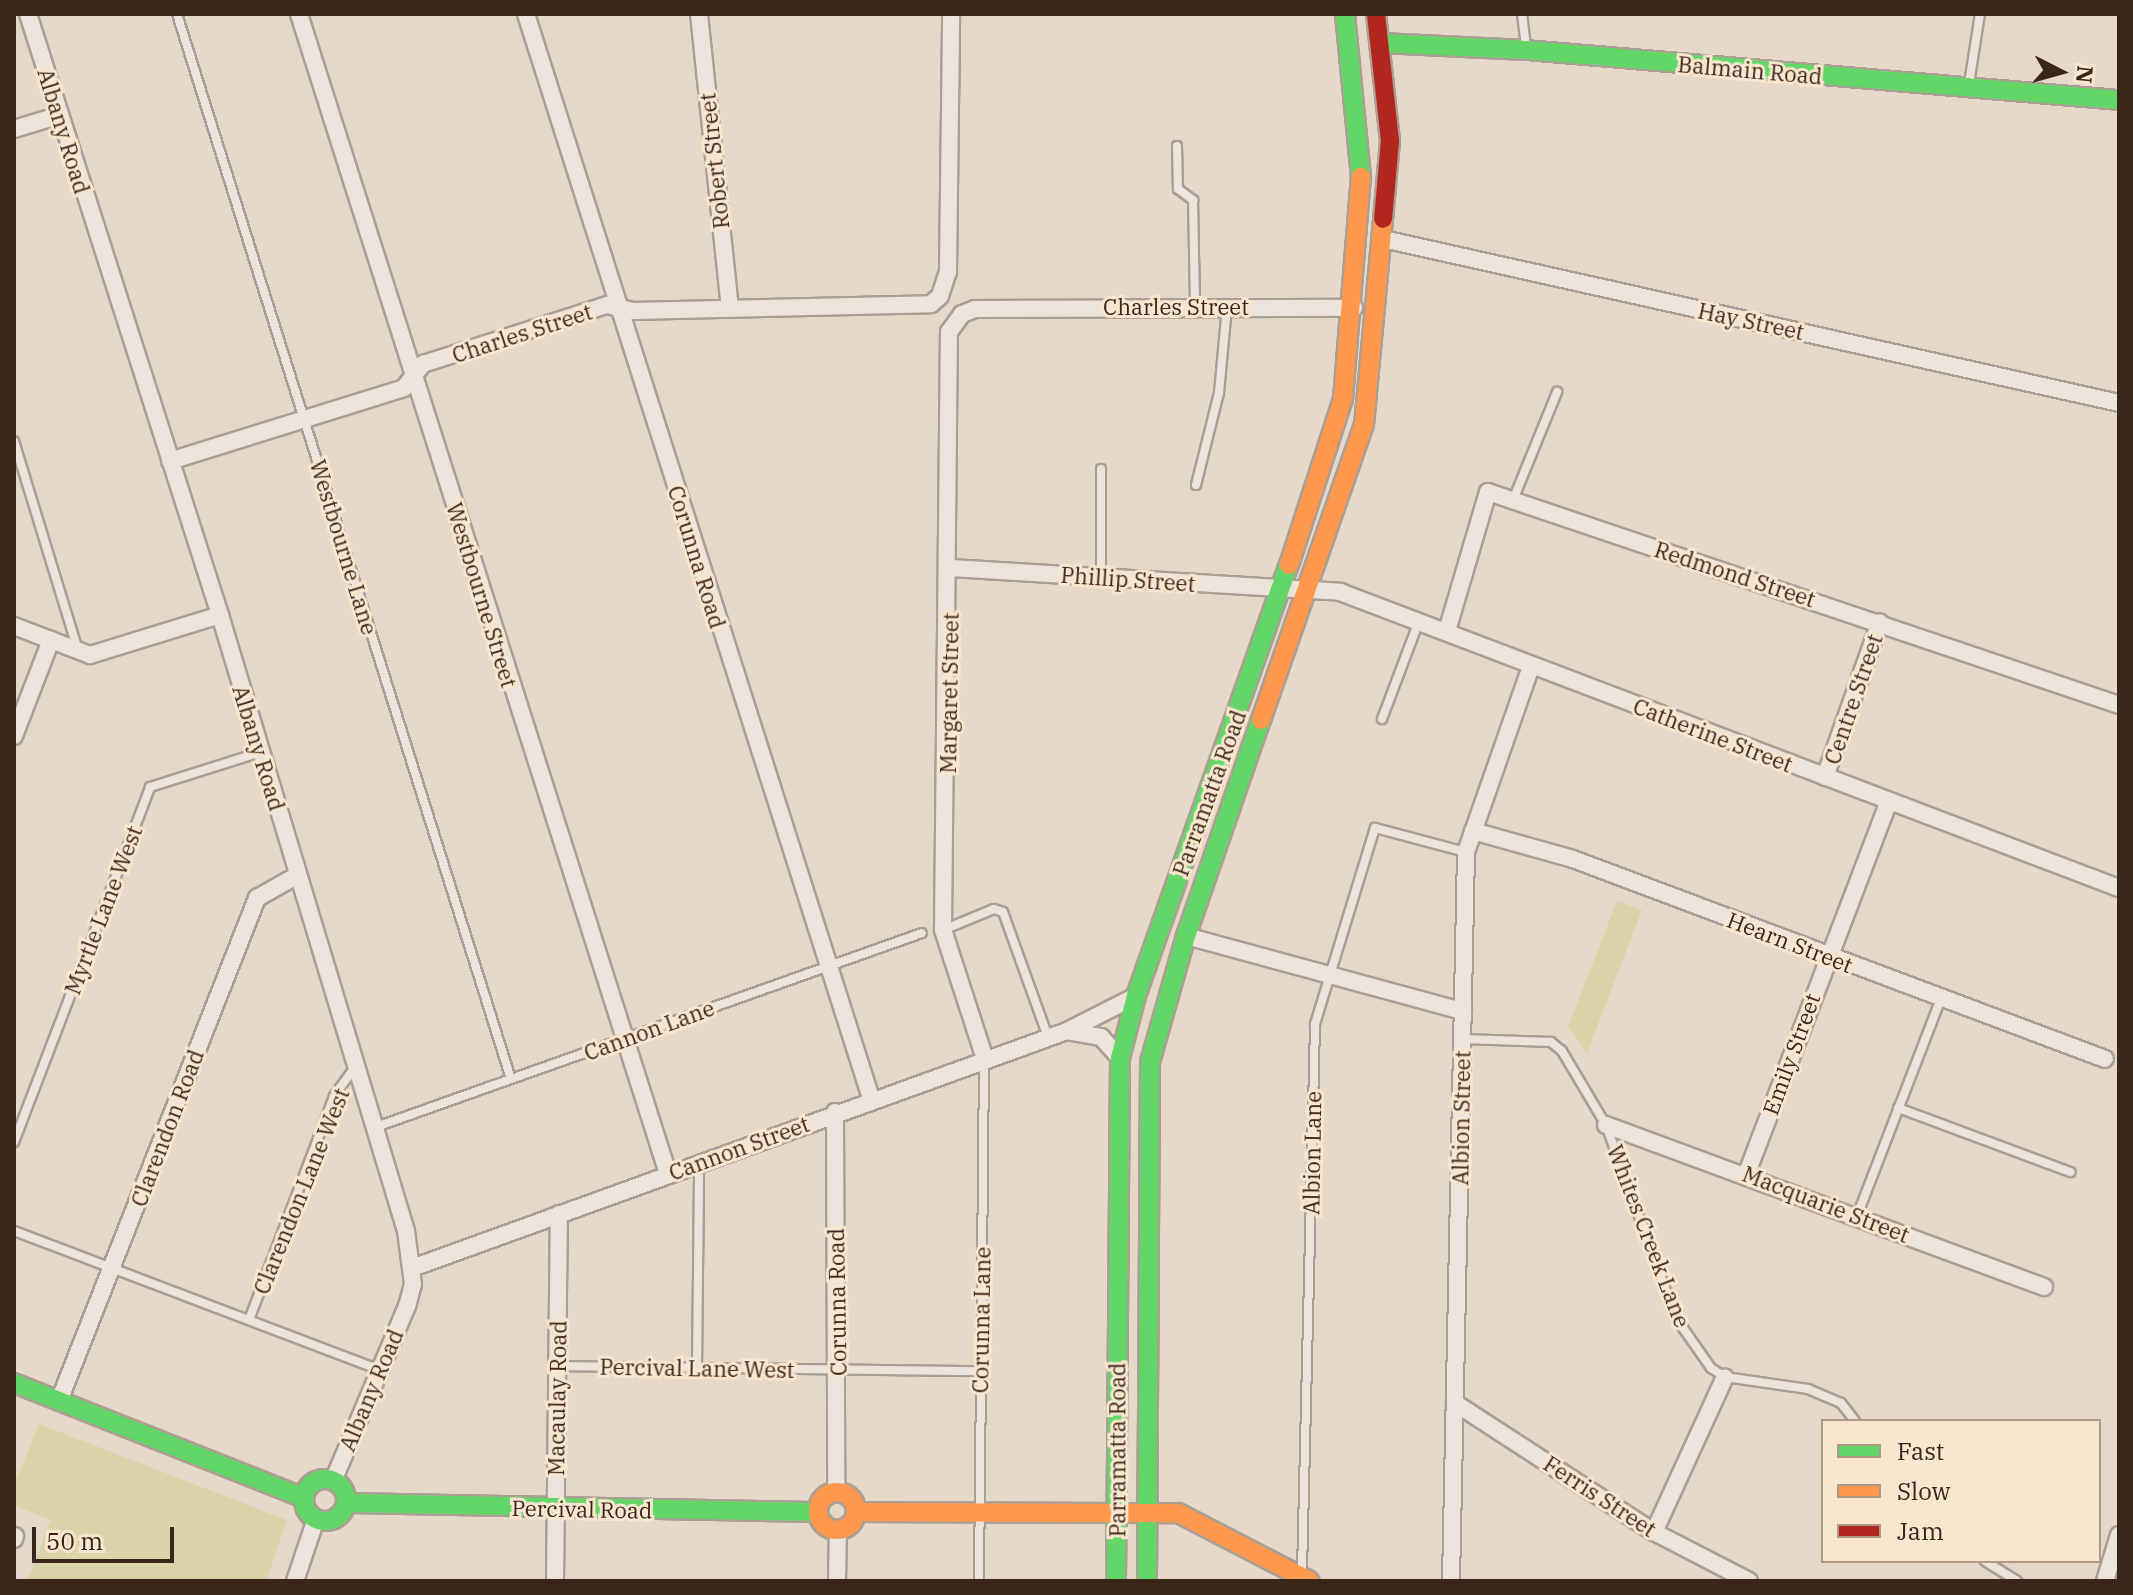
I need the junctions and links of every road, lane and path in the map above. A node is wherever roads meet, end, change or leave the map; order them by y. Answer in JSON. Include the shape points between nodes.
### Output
{"nodes":[{"id":1,"x":28,"y":14,"type":"edge"},
{"id":2,"x":177,"y":14,"type":"edge"},
{"id":3,"x":299,"y":14,"type":"edge"},
{"id":4,"x":526,"y":14,"type":"edge"},
{"id":5,"x":699,"y":14,"type":"edge"},
{"id":6,"x":951,"y":14,"type":"edge"},
{"id":7,"x":1345,"y":14,"type":"edge"},
{"id":8,"x":1376,"y":14,"type":"edge"},
{"id":9,"x":1522,"y":14,"type":"edge"},
{"id":10,"x":1980,"y":14,"type":"edge"},
{"id":11,"x":1381,"y":43,"type":"junction"},
{"id":12,"x":1526,"y":50,"type":"junction"},
{"id":13,"x":1968,"y":88,"type":"junction"},
{"id":14,"x":2119,"y":100,"type":"edge"},
{"id":15,"x":60,"y":115,"type":"junction"},
{"id":16,"x":14,"y":129,"type":"edge"},
{"id":17,"x":1177,"y":146,"type":"dead end"},
{"id":18,"x":1383,"y":239,"type":"junction"},
{"id":19,"x":1195,"y":307,"type":"junction"},
{"id":20,"x":1227,"y":307,"type":"junction"},
{"id":21,"x":620,"y":308,"type":"junction"},
{"id":22,"x":730,"y":308,"type":"junction"},
{"id":23,"x":1354,"y":308,"type":"junction"},
{"id":24,"x":954,"y":322,"type":"joint"},
{"id":25,"x":413,"y":376,"type":"junction"},
{"id":26,"x":1557,"y":392,"type":"dead end"},
{"id":27,"x":2119,"y":403,"type":"edge"},
{"id":28,"x":304,"y":419,"type":"junction"},
{"id":29,"x":14,"y":441,"type":"edge"},
{"id":30,"x":170,"y":461,"type":"junction"},
{"id":31,"x":1101,"y":469,"type":"dead end"},
{"id":32,"x":14,"y":472,"type":"edge"},
{"id":33,"x":26,"y":476,"type":"junction"},
{"id":34,"x":1196,"y":485,"type":"dead end"},
{"id":35,"x":1513,"y":500,"type":"junction"},
{"id":36,"x":951,"y":568,"type":"junction"},
{"id":37,"x":1101,"y":577,"type":"junction"},
{"id":38,"x":1282,"y":588,"type":"junction"},
{"id":39,"x":1306,"y":589,"type":"junction"},
{"id":40,"x":220,"y":615,"type":"junction"},
{"id":41,"x":1419,"y":621,"type":"junction"},
{"id":42,"x":1880,"y":622,"type":"junction"},
{"id":43,"x":14,"y":626,"type":"edge"},
{"id":44,"x":1447,"y":631,"type":"junction"},
{"id":45,"x":51,"y":640,"type":"junction"},
{"id":46,"x":78,"y":650,"type":"junction"},
{"id":47,"x":1531,"y":666,"type":"junction"},
{"id":48,"x":2119,"y":705,"type":"edge"},
{"id":49,"x":1382,"y":719,"type":"dead end"},
{"id":50,"x":14,"y":736,"type":"edge"},
{"id":51,"x":261,"y":752,"type":"junction"},
{"id":52,"x":1825,"y":777,"type":"junction"},
{"id":53,"x":1889,"y":801,"type":"junction"},
{"id":54,"x":1473,"y":831,"type":"junction"},
{"id":55,"x":1466,"y":852,"type":"junction"},
{"id":56,"x":298,"y":875,"type":"junction"},
{"id":57,"x":2119,"y":888,"type":"edge"},
{"id":58,"x":943,"y":930,"type":"junction"},
{"id":59,"x":922,"y":933,"type":"dead end"},
{"id":60,"x":1186,"y":936,"type":"junction"},
{"id":61,"x":1828,"y":956,"type":"junction"},
{"id":62,"x":827,"y":967,"type":"junction"},
{"id":63,"x":1328,"y":973,"type":"junction"},
{"id":64,"x":1136,"y":996,"type":"junction"},
{"id":65,"x":1941,"y":998,"type":"junction"},
{"id":66,"x":1463,"y":1011,"type":"junction"},
{"id":67,"x":1067,"y":1031,"type":"junction"},
{"id":68,"x":1048,"y":1037,"type":"junction"},
{"id":69,"x":1463,"y":1039,"type":"junction"},
{"id":70,"x":623,"y":1040,"type":"junction"},
{"id":71,"x":1120,"y":1058,"type":"junction"},
{"id":72,"x":985,"y":1059,"type":"junction"},
{"id":73,"x":2105,"y":1059,"type":"dead end"},
{"id":74,"x":357,"y":1064,"type":"junction"},
{"id":75,"x":511,"y":1079,"type":"junction"},
{"id":76,"x":871,"y":1098,"type":"junction"},
{"id":77,"x":1898,"y":1108,"type":"junction"},
{"id":78,"x":835,"y":1112,"type":"junction"},
{"id":79,"x":1606,"y":1125,"type":"junction"},
{"id":80,"x":376,"y":1127,"type":"junction"},
{"id":81,"x":14,"y":1142,"type":"edge"},
{"id":82,"x":699,"y":1163,"type":"junction"},
{"id":83,"x":2070,"y":1172,"type":"dead end"},
{"id":84,"x":1747,"y":1173,"type":"junction"},
{"id":85,"x":668,"y":1174,"type":"junction"},
{"id":86,"x":559,"y":1214,"type":"junction"},
{"id":87,"x":1857,"y":1216,"type":"junction"},
{"id":88,"x":14,"y":1231,"type":"edge"},
{"id":89,"x":113,"y":1268,"type":"junction"},
{"id":90,"x":412,"y":1268,"type":"junction"},
{"id":91,"x":2044,"y":1287,"type":"dead end"},
{"id":92,"x":249,"y":1320,"type":"junction"},
{"id":93,"x":558,"y":1366,"type":"junction"},
{"id":94,"x":697,"y":1368,"type":"junction"},
{"id":95,"x":380,"y":1370,"type":"junction"},
{"id":96,"x":838,"y":1370,"type":"junction"},
{"id":97,"x":980,"y":1371,"type":"junction"},
{"id":98,"x":1725,"y":1377,"type":"junction"},
{"id":99,"x":14,"y":1383,"type":"edge"},
{"id":100,"x":59,"y":1401,"type":"junction"},
{"id":101,"x":1455,"y":1403,"type":"junction"},
{"id":102,"x":1853,"y":1419,"type":"edge"},
{"id":103,"x":333,"y":1481,"type":"junction"},
{"id":104,"x":836,"y":1492,"type":"junction"},
{"id":105,"x":304,"y":1498,"type":"junction"},
{"id":106,"x":346,"y":1503,"type":"junction"},
{"id":107,"x":556,"y":1510,"type":"junction"},
{"id":108,"x":1147,"y":1510,"type":"junction"},
{"id":109,"x":1117,"y":1511,"type":"junction"},
{"id":110,"x":817,"y":1512,"type":"junction"},
{"id":111,"x":857,"y":1512,"type":"junction"},
{"id":112,"x":980,"y":1512,"type":"junction"},
{"id":113,"x":316,"y":1519,"type":"junction"},
{"id":114,"x":838,"y":1531,"type":"junction"},
{"id":115,"x":1654,"y":1532,"type":"junction"},
{"id":116,"x":2119,"y":1535,"type":"edge"},
{"id":117,"x":1988,"y":1563,"type":"edge"},
{"id":118,"x":1304,"y":1579,"type":"edge"},
{"id":119,"x":295,"y":1581,"type":"edge"},
{"id":120,"x":555,"y":1581,"type":"edge"},
{"id":121,"x":837,"y":1581,"type":"edge"},
{"id":122,"x":979,"y":1581,"type":"edge"},
{"id":123,"x":1116,"y":1581,"type":"edge"},
{"id":124,"x":1147,"y":1581,"type":"edge"},
{"id":125,"x":1451,"y":1581,"type":"edge"},
{"id":126,"x":1749,"y":1581,"type":"edge"},
{"id":127,"x":2017,"y":1581,"type":"edge"},
{"id":128,"x":2105,"y":1581,"type":"edge"}],
"edges":[{"from":1,"to":15,"type":"street","name":"Albany Road"},
{"from":2,"to":28,"type":"lane","name":"Westbourne Lane"},
{"from":3,"to":25,"type":"street","name":"Westbourne Street"},
{"from":4,"to":21,"type":"street","name":"Corunna Road"},
{"from":5,"to":22,"type":"street","name":"Robert Street"},
{"from":6,"to":22,"type":"street","name":"Charles Street","via":[[948,272],[940,296],[918,308]]},
{"from":7,"to":23,"type":"main road","name":"Parramatta Road","via":[[1362,151]]},
{"from":8,"to":11,"type":"main road","name":"Parramatta Road"},
{"from":9,"to":12,"type":"lane"},
{"from":10,"to":13,"type":"lane"},
{"from":11,"to":12,"type":"main road","name":"Balmain Road"},
{"from":11,"to":18,"type":"main road","name":"Parramatta Road","via":[[1390,141]]},
{"from":12,"to":13,"type":"main road","name":"Balmain Road"},
{"from":13,"to":14,"type":"main road","name":"Balmain Road"},
{"from":15,"to":16,"type":"street"},
{"from":15,"to":30,"type":"street","name":"Albany Road"},
{"from":17,"to":19,"type":"lane","via":[[1178,189],[1193,200]]},
{"from":18,"to":27,"type":"street","name":"Hay Street"},
{"from":18,"to":39,"type":"main road","name":"Parramatta Road","via":[[1364,425]]},
{"from":19,"to":20,"type":"street","name":"Charles Street"},
{"from":19,"to":24,"type":"street","name":"Charles Street","via":[[975,309]]},
{"from":20,"to":23,"type":"street","name":"Charles Street"},
{"from":20,"to":34,"type":"lane","via":[[1219,393]]},
{"from":21,"to":22,"type":"street","name":"Charles Street"},
{"from":21,"to":25,"type":"street","name":"Charles Street","via":[[607,305],[423,364]]},
{"from":21,"to":62,"type":"street","name":"Corunna Road"},
{"from":23,"to":38,"type":"main road","name":"Parramatta Road","via":[[1334,438]]},
{"from":24,"to":36,"type":"street","name":"Margaret Street","via":[[947,345]]},
{"from":25,"to":28,"type":"street","name":"Charles Street","via":[[404,388]]},
{"from":25,"to":70,"type":"street","name":"Westbourne Street"},
{"from":26,"to":35,"type":"lane"},
{"from":28,"to":30,"type":"street","name":"Charles Street"},
{"from":28,"to":75,"type":"lane","name":"Westbourne Lane"},
{"from":29,"to":33,"type":"lane"},
{"from":30,"to":40,"type":"street","name":"Albany Road"},
{"from":31,"to":37,"type":"lane"},
{"from":32,"to":33,"type":"lane"},
{"from":33,"to":46,"type":"lane"},
{"from":35,"to":42,"type":"street","name":"Redmond Street"},
{"from":35,"to":44,"type":"street","name":"Redmond Street","via":[[1488,492]]},
{"from":36,"to":37,"type":"street","name":"Phillip Street"},
{"from":36,"to":58,"type":"street","name":"Margaret Street"},
{"from":37,"to":38,"type":"street","name":"Phillip Street"},
{"from":38,"to":39,"type":"street","name":"Phillip Street"},
{"from":38,"to":64,"type":"main road","name":"Parramatta Road"},
{"from":39,"to":41,"type":"street","name":"Catherine Street","via":[[1340,592]]},
{"from":39,"to":60,"type":"main road","name":"Parramatta Road"},
{"from":40,"to":46,"type":"street","via":[[90,655]]},
{"from":40,"to":51,"type":"street","name":"Albany Road"},
{"from":41,"to":44,"type":"street","name":"Catherine Street"},
{"from":41,"to":49,"type":"lane"},
{"from":42,"to":48,"type":"street","name":"Redmond Street"},
{"from":42,"to":52,"type":"street","name":"Centre Street"},
{"from":43,"to":45,"type":"street"},
{"from":44,"to":47,"type":"street","name":"Catherine Street"},
{"from":45,"to":46,"type":"street"},
{"from":45,"to":50,"type":"street"},
{"from":47,"to":52,"type":"street","name":"Catherine Street"},
{"from":47,"to":54,"type":"street","name":"Albion Street"},
{"from":51,"to":56,"type":"street","name":"Albany Road"},
{"from":51,"to":81,"type":"lane","name":"Myrtle Lane West","via":[[150,787]]},
{"from":52,"to":53,"type":"street","name":"Catherine Street"},
{"from":53,"to":57,"type":"street","name":"Catherine Street"},
{"from":53,"to":61,"type":"street","name":"Emily Street"},
{"from":54,"to":55,"type":"street","name":"Albion Street"},
{"from":54,"to":61,"type":"street","name":"Hearn Street","via":[[1573,859]]},
{"from":55,"to":63,"type":"lane","name":"Albion Lane","via":[[1375,828]]},
{"from":55,"to":66,"type":"street","name":"Albion Street"},
{"from":56,"to":74,"type":"street","name":"Albany Road"},
{"from":56,"to":89,"type":"street","name":"Clarendon Road","via":[[257,898]]},
{"from":58,"to":68,"type":"lane","via":[[994,909],[1003,912]]},
{"from":58,"to":72,"type":"street","name":"Margaret Street"},
{"from":59,"to":62,"type":"lane","name":"Cannon Lane"},
{"from":60,"to":63,"type":"street"},
{"from":60,"to":108,"type":"main road","name":"Parramatta Road","via":[[1157,1032],[1148,1091]]},
{"from":61,"to":65,"type":"street","name":"Hearn Street"},
{"from":61,"to":84,"type":"street","name":"Emily Street"},
{"from":62,"to":70,"type":"lane","name":"Cannon Lane"},
{"from":62,"to":76,"type":"street","name":"Corunna Road"},
{"from":63,"to":66,"type":"street"},
{"from":63,"to":118,"type":"lane","name":"Albion Lane","via":[[1315,1024]]},
{"from":64,"to":67,"type":"street","name":"Cannon Street"},
{"from":64,"to":71,"type":"main road","name":"Parramatta Road"},
{"from":65,"to":73,"type":"street","name":"Hearn Street"},
{"from":65,"to":77,"type":"lane"},
{"from":66,"to":69,"type":"street","name":"Albion Street"},
{"from":67,"to":68,"type":"street","name":"Cannon Street"},
{"from":67,"to":71,"type":"street","via":[[1101,1037]]},
{"from":68,"to":72,"type":"street","name":"Cannon Street"},
{"from":69,"to":79,"type":"lane","name":"Whites Creek Lane","via":[[1551,1042],[1562,1051]]},
{"from":69,"to":101,"type":"street","name":"Albion Street"},
{"from":70,"to":75,"type":"lane","name":"Cannon Lane"},
{"from":70,"to":85,"type":"street","name":"Westbourne Street"},
{"from":71,"to":109,"type":"main road","name":"Parramatta Road"},
{"from":72,"to":76,"type":"street","name":"Cannon Street"},
{"from":72,"to":97,"type":"lane","name":"Corunna Lane"},
{"from":74,"to":80,"type":"street","name":"Albany Road"},
{"from":74,"to":92,"type":"lane","name":"Clarendon Lane West","via":[[334,1096]]},
{"from":75,"to":80,"type":"lane","name":"Cannon Lane"},
{"from":76,"to":78,"type":"street","name":"Cannon Street"},
{"from":77,"to":83,"type":"lane"},
{"from":77,"to":87,"type":"lane"},
{"from":78,"to":82,"type":"street","name":"Cannon Street"},
{"from":78,"to":96,"type":"street","name":"Corunna Road"},
{"from":79,"to":84,"type":"street","name":"Macquarie Street"},
{"from":79,"to":98,"type":"lane","name":"Whites Creek Lane","via":[[1676,1318],[1693,1348]]},
{"from":80,"to":90,"type":"street","name":"Albany Road"},
{"from":82,"to":85,"type":"street","name":"Cannon Street"},
{"from":82,"to":94,"type":"lane"},
{"from":84,"to":87,"type":"street","name":"Macquarie Street"},
{"from":85,"to":86,"type":"street","name":"Cannon Street"},
{"from":86,"to":90,"type":"street","name":"Cannon Street"},
{"from":86,"to":93,"type":"street","name":"Macaulay Road"},
{"from":87,"to":91,"type":"street","name":"Macquarie Street"},
{"from":88,"to":89,"type":"lane"},
{"from":89,"to":92,"type":"lane"},
{"from":89,"to":100,"type":"street","name":"Clarendon Road"},
{"from":90,"to":95,"type":"street","name":"Albany Road","via":[[407,1306]]},
{"from":92,"to":95,"type":"lane"},
{"from":93,"to":94,"type":"lane","name":"Percival Lane West"},
{"from":93,"to":107,"type":"street","name":"Macaulay Road"},
{"from":94,"to":96,"type":"lane","name":"Percival Lane West"},
{"from":95,"to":103,"type":"street","name":"Albany Road"},
{"from":96,"to":97,"type":"lane","name":"Percival Lane West"},
{"from":96,"to":104,"type":"street","name":"Corunna Road"},
{"from":97,"to":112,"type":"lane","name":"Corunna Lane"},
{"from":98,"to":102,"type":"lane","via":[[1808,1389],[1841,1403]]},
{"from":98,"to":115,"type":"street"},
{"from":99,"to":100,"type":"main road"},
{"from":100,"to":105,"type":"main road"},
{"from":101,"to":115,"type":"street","name":"Ferris Street"},
{"from":101,"to":125,"type":"street","name":"Albion Street"},
{"from":103,"to":105,"type":"main road","via":[[314,1483]]},
{"from":103,"to":106,"type":"main road","via":[[344,1491]]},
{"from":104,"to":110,"type":"main road","via":[[822,1498]]},
{"from":104,"to":111,"type":"main road","via":[[850,1497]]},
{"from":105,"to":113,"type":"main road"},
{"from":106,"to":107,"type":"main road","name":"Percival Road"},
{"from":106,"to":113,"type":"main road","via":[[334,1519]]},
{"from":107,"to":110,"type":"main road","name":"Percival Road"},
{"from":107,"to":120,"type":"street","name":"Macaulay Road"},
{"from":108,"to":109,"type":"main road"},
{"from":108,"to":118,"type":"main road","via":[[1178,1513]]},
{"from":108,"to":124,"type":"main road","name":"Parramatta Road"},
{"from":109,"to":112,"type":"main road"},
{"from":109,"to":123,"type":"main road","name":"Parramatta Road"},
{"from":110,"to":114,"type":"main road","via":[[822,1525]]},
{"from":111,"to":112,"type":"main road"},
{"from":111,"to":114,"type":"main road","via":[[850,1526]]},
{"from":112,"to":122,"type":"lane","name":"Corunna Lane"},
{"from":113,"to":119,"type":"street"},
{"from":114,"to":121,"type":"street"},
{"from":115,"to":126,"type":"street","name":"Ferris Street"},
{"from":116,"to":128,"type":"street"},
{"from":117,"to":127,"type":"lane"}]}
